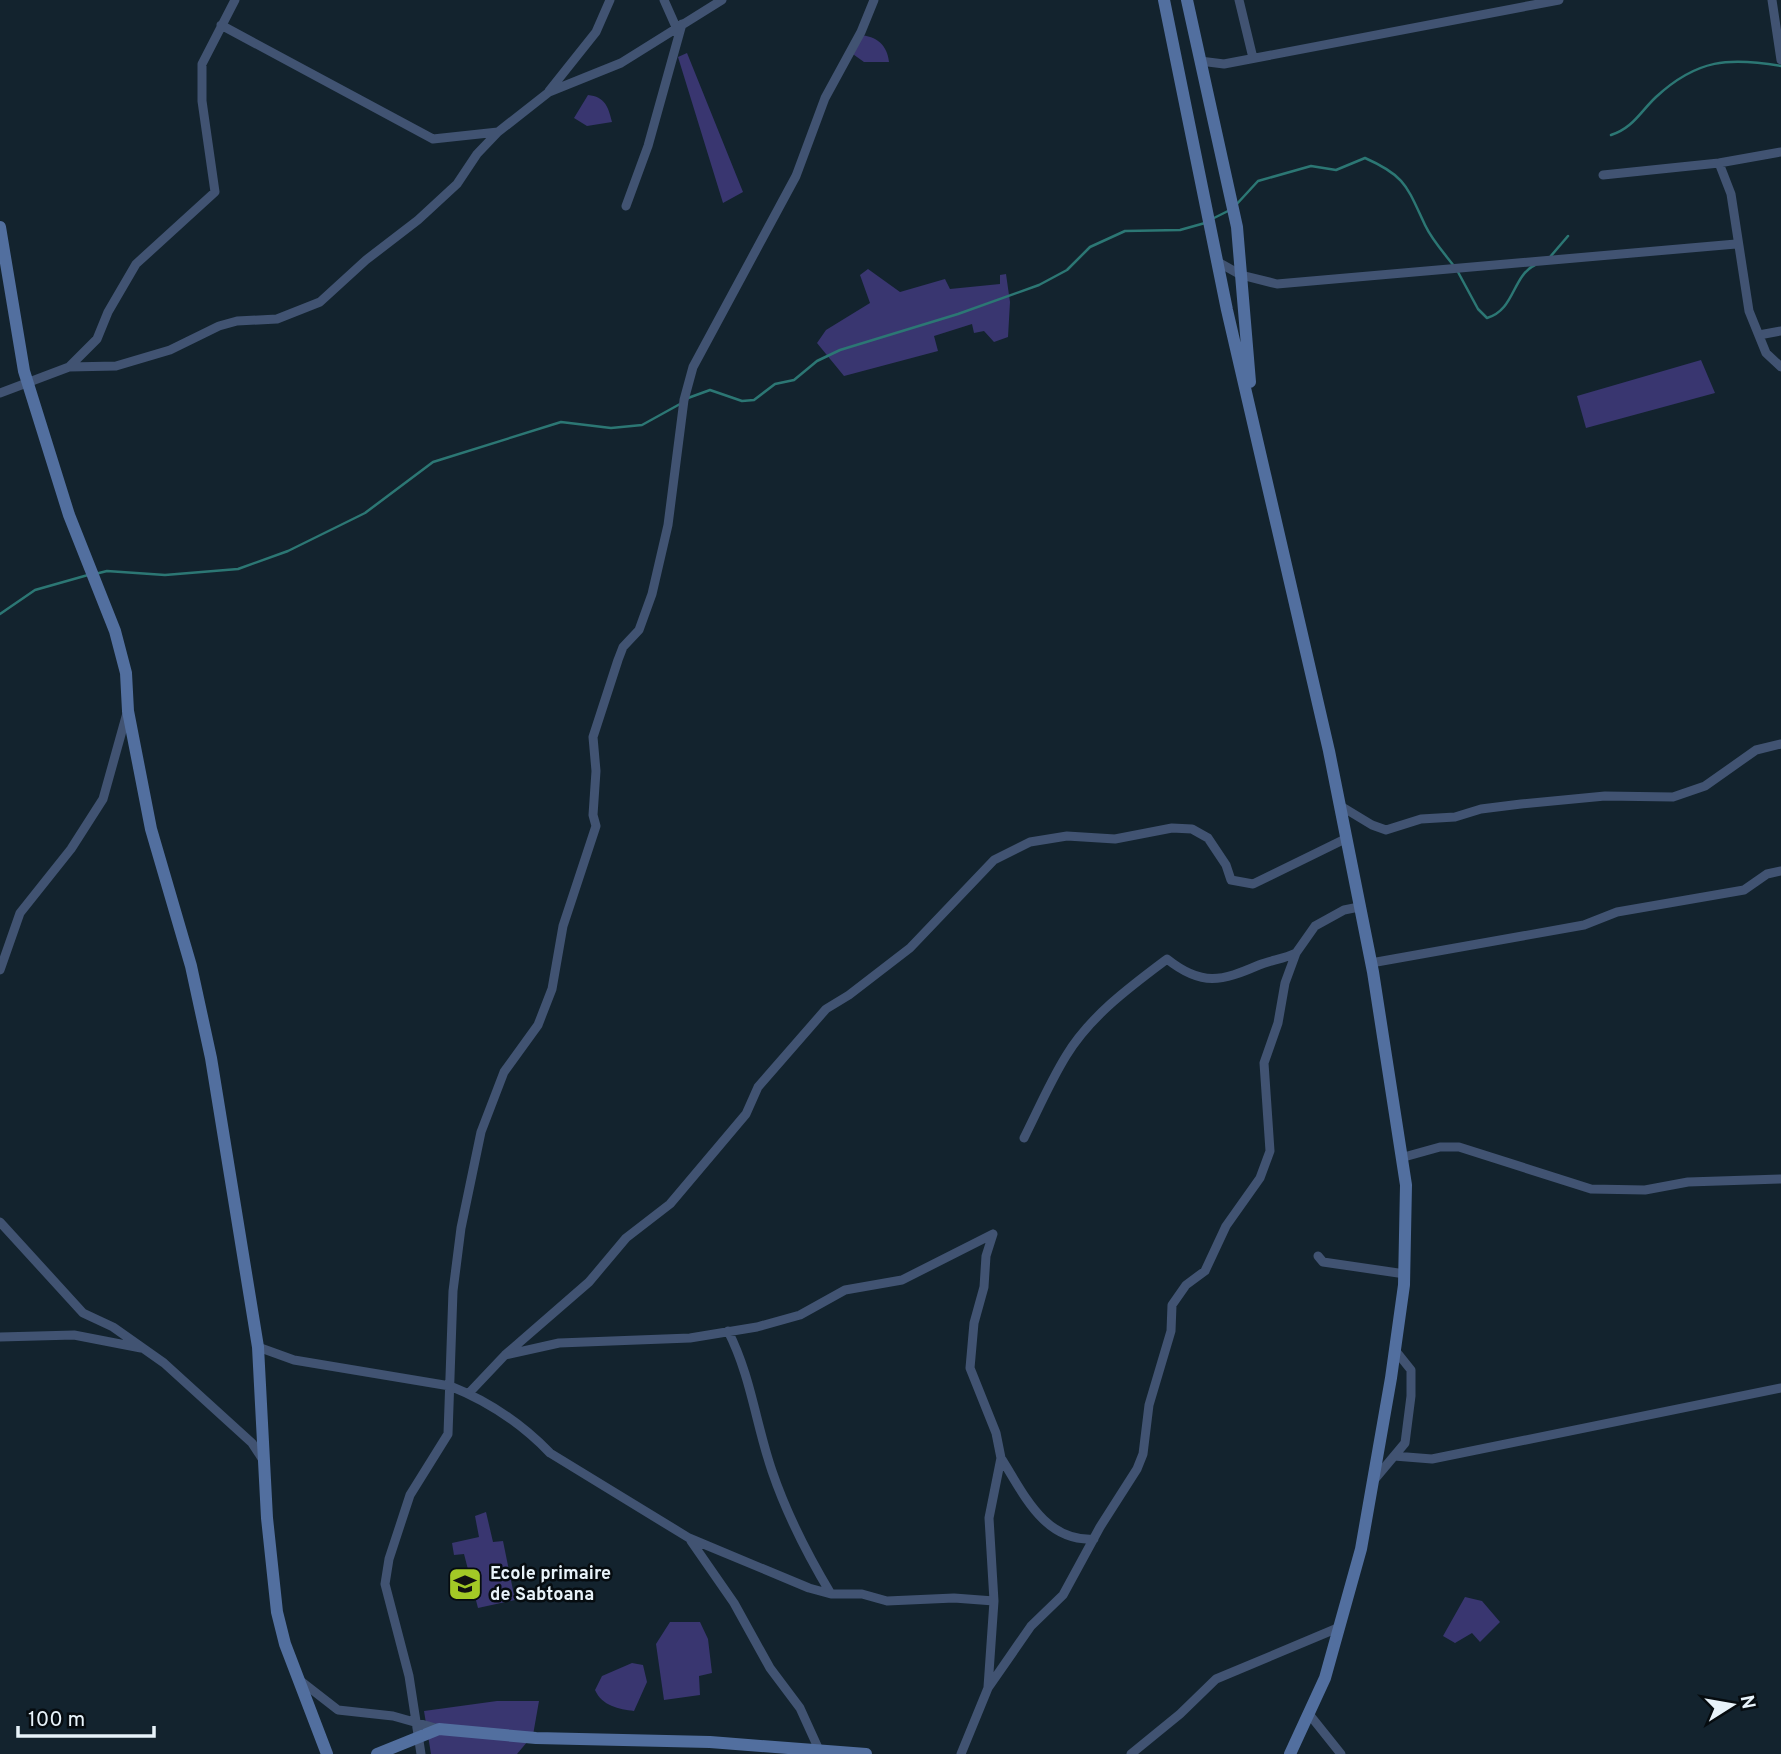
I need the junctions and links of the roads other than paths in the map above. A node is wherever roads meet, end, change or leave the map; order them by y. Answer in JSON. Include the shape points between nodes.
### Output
{"nodes":[{"id":1,"x":235,"y":0,"type":"edge"},
{"id":2,"x":610,"y":0,"type":"edge"},
{"id":3,"x":664,"y":0,"type":"edge"},
{"id":4,"x":722,"y":0,"type":"edge"},
{"id":5,"x":874,"y":0,"type":"edge"},
{"id":6,"x":1164,"y":0,"type":"edge"},
{"id":7,"x":1187,"y":0,"type":"edge"},
{"id":8,"x":1239,"y":0,"type":"edge"},
{"id":9,"x":1496,"y":0,"type":"edge"},
{"id":10,"x":1559,"y":0,"type":"edge"},
{"id":11,"x":1772,"y":0,"type":"edge"},
{"id":12,"x":1498,"y":13,"type":"junction"},
{"id":13,"x":221,"y":25,"type":"junction"},
{"id":14,"x":679,"y":25,"type":"junction"},
{"id":15,"x":1253,"y":58,"type":"junction"},
{"id":16,"x":1781,"y":60,"type":"edge"},
{"id":17,"x":1200,"y":61,"type":"junction"},
{"id":18,"x":549,"y":92,"type":"junction"},
{"id":19,"x":498,"y":132,"type":"junction"},
{"id":20,"x":1781,"y":152,"type":"edge"},
{"id":21,"x":1718,"y":163,"type":"junction"},
{"id":22,"x":1603,"y":175,"type":"dead end"},
{"id":23,"x":626,"y":206,"type":"dead end"},
{"id":24,"x":0,"y":227,"type":"edge"},
{"id":25,"x":1736,"y":244,"type":"junction"},
{"id":26,"x":1216,"y":261,"type":"junction"},
{"id":27,"x":1241,"y":275,"type":"junction"},
{"id":28,"x":1781,"y":331,"type":"edge"},
{"id":29,"x":1759,"y":335,"type":"junction"},
{"id":30,"x":69,"y":367,"type":"junction"},
{"id":31,"x":1781,"y":367,"type":"edge"},
{"id":32,"x":28,"y":382,"type":"junction"},
{"id":33,"x":0,"y":393,"type":"edge"},
{"id":34,"x":1252,"y":414,"type":"junction"},
{"id":35,"x":128,"y":711,"type":"junction"},
{"id":36,"x":1781,"y":744,"type":"edge"},
{"id":37,"x":1339,"y":805,"type":"junction"},
{"id":38,"x":1345,"y":839,"type":"junction"},
{"id":39,"x":1781,"y":871,"type":"edge"},
{"id":40,"x":1359,"y":907,"type":"junction"},
{"id":41,"x":1296,"y":953,"type":"junction"},
{"id":42,"x":1371,"y":963,"type":"junction"},
{"id":43,"x":0,"y":970,"type":"edge"},
{"id":44,"x":1024,"y":1138,"type":"dead end"},
{"id":45,"x":1404,"y":1157,"type":"junction"},
{"id":46,"x":1781,"y":1179,"type":"edge"},
{"id":47,"x":0,"y":1222,"type":"edge"},
{"id":48,"x":1318,"y":1256,"type":"dead end"},
{"id":49,"x":1405,"y":1274,"type":"junction"},
{"id":50,"x":728,"y":1332,"type":"junction"},
{"id":51,"x":0,"y":1337,"type":"edge"},
{"id":52,"x":258,"y":1348,"type":"junction"},
{"id":53,"x":146,"y":1349,"type":"junction"},
{"id":54,"x":1395,"y":1350,"type":"junction"},
{"id":55,"x":505,"y":1355,"type":"junction"},
{"id":56,"x":450,"y":1386,"type":"junction"},
{"id":57,"x":1781,"y":1388,"type":"edge"},
{"id":58,"x":469,"y":1394,"type":"junction"},
{"id":59,"x":1394,"y":1456,"type":"junction"},
{"id":60,"x":1001,"y":1458,"type":"junction"},
{"id":61,"x":264,"y":1462,"type":"junction"},
{"id":62,"x":1373,"y":1481,"type":"junction"},
{"id":63,"x":689,"y":1538,"type":"junction"},
{"id":64,"x":1094,"y":1539,"type":"junction"},
{"id":65,"x":831,"y":1594,"type":"junction"},
{"id":66,"x":994,"y":1601,"type":"junction"},
{"id":67,"x":1340,"y":1628,"type":"junction"},
{"id":68,"x":299,"y":1680,"type":"junction"},
{"id":69,"x":988,"y":1688,"type":"junction"},
{"id":70,"x":1309,"y":1714,"type":"junction"},
{"id":71,"x":417,"y":1729,"type":"junction"},
{"id":72,"x":820,"y":1753,"type":"edge"},
{"id":73,"x":327,"y":1754,"type":"edge"},
{"id":74,"x":377,"y":1754,"type":"edge"},
{"id":75,"x":421,"y":1754,"type":"edge"},
{"id":76,"x":866,"y":1754,"type":"edge"},
{"id":77,"x":961,"y":1754,"type":"edge"},
{"id":78,"x":1131,"y":1754,"type":"edge"},
{"id":79,"x":1290,"y":1754,"type":"edge"},
{"id":80,"x":1341,"y":1754,"type":"edge"}],
"edges":[{"from":1,"to":13,"type":"street"},
{"from":2,"to":18,"type":"street","via":[[596,32]]},
{"from":3,"to":14,"type":"street"},
{"from":4,"to":14,"type":"street"},
{"from":5,"to":56,"type":"street","via":[[825,98],[796,176],[693,367],[684,400],[667,535],[653,594],[639,630],[623,647],[593,737],[596,825],[563,926],[552,989],[538,1025],[504,1072],[481,1132],[453,1291]]},
{"from":6,"to":26,"type":"street"},
{"from":7,"to":17,"type":"street"},
{"from":8,"to":15,"type":"street"},
{"from":9,"to":12,"type":"street"},
{"from":10,"to":12,"type":"street"},
{"from":11,"to":16,"type":"street"},
{"from":12,"to":15,"type":"street"},
{"from":13,"to":19,"type":"street","via":[[433,139]]},
{"from":13,"to":30,"type":"street","via":[[202,64],[202,101],[215,192],[136,264],[97,338]]},
{"from":14,"to":18,"type":"street","via":[[621,63]]},
{"from":14,"to":23,"type":"street","via":[[648,146]]},
{"from":15,"to":17,"type":"street","via":[[1224,64]]},
{"from":17,"to":27,"type":"street","via":[[1237,228]]},
{"from":18,"to":19,"type":"street"},
{"from":19,"to":30,"type":"street","via":[[457,184],[320,302],[277,318],[219,326],[170,350],[116,366]]},
{"from":20,"to":21,"type":"street"},
{"from":21,"to":22,"type":"street"},
{"from":21,"to":25,"type":"street","via":[[1731,194]]},
{"from":24,"to":32,"type":"street"},
{"from":25,"to":27,"type":"street","via":[[1277,284]]},
{"from":25,"to":29,"type":"street","via":[[1749,310]]},
{"from":26,"to":27,"type":"street"},
{"from":26,"to":34,"type":"street"},
{"from":27,"to":34,"type":"street"},
{"from":28,"to":29,"type":"street"},
{"from":29,"to":31,"type":"street","via":[[1766,353]]},
{"from":30,"to":32,"type":"street"},
{"from":32,"to":33,"type":"street"},
{"from":32,"to":35,"type":"street","via":[[69,515],[115,631],[129,691]]},
{"from":34,"to":37,"type":"street"},
{"from":35,"to":43,"type":"street","via":[[103,799],[71,849],[20,913]]},
{"from":35,"to":52,"type":"street","via":[[151,829],[191,966],[211,1058]]},
{"from":36,"to":37,"type":"street","via":[[1756,750],[1705,786],[1673,797],[1605,796],[1510,806],[1455,817],[1421,818],[1386,830]]},
{"from":37,"to":38,"type":"street"},
{"from":38,"to":40,"type":"street"},
{"from":38,"to":55,"type":"street","via":[[1253,884],[1231,880],[1208,838],[1192,829],[1172,828],[1115,839],[1067,836],[1030,842],[994,860],[910,948],[826,1009],[758,1087],[746,1114],[670,1205],[626,1238],[589,1282]]},
{"from":39,"to":42,"type":"street","via":[[1767,874],[1744,890],[1617,912],[1584,925]]},
{"from":40,"to":41,"type":"street","via":[[1315,926]]},
{"from":40,"to":42,"type":"street"},
{"from":41,"to":44,"type":"street","via":[[1216,981],[1198,977],[1167,959],[1129,987],[1079,1038]]},
{"from":41,"to":64,"type":"street","via":[[1264,1063],[1270,1151],[1205,1271],[1186,1284],[1172,1305],[1171,1331],[1149,1405],[1143,1454]]},
{"from":42,"to":45,"type":"street"},
{"from":45,"to":46,"type":"street","via":[[1459,1147],[1602,1189]]},
{"from":45,"to":49,"type":"street","via":[[1408,1211]]},
{"from":47,"to":53,"type":"street","via":[[83,1313]]},
{"from":48,"to":49,"type":"street","via":[[1323,1262]]},
{"from":49,"to":54,"type":"street"},
{"from":50,"to":55,"type":"street","via":[[690,1338],[559,1343]]},
{"from":50,"to":60,"type":"street","via":[[800,1315],[845,1290],[902,1280],[993,1234],[974,1323],[970,1368]]},
{"from":50,"to":65,"type":"street","via":[[742,1358],[772,1470],[803,1547]]},
{"from":51,"to":53,"type":"street","via":[[74,1335]]},
{"from":52,"to":56,"type":"street","via":[[294,1360]]},
{"from":52,"to":61,"type":"street"},
{"from":53,"to":61,"type":"street","via":[[252,1443]]},
{"from":54,"to":59,"type":"street","via":[[1411,1370],[1411,1396],[1405,1443]]},
{"from":54,"to":62,"type":"street"},
{"from":55,"to":58,"type":"street"},
{"from":56,"to":58,"type":"street"},
{"from":56,"to":71,"type":"street","via":[[448,1434],[410,1495],[386,1570],[385,1584],[409,1676]]},
{"from":57,"to":59,"type":"street","via":[[1432,1459]]},
{"from":58,"to":63,"type":"street","via":[[496,1408],[550,1453]]},
{"from":59,"to":62,"type":"street"},
{"from":60,"to":64,"type":"street","via":[[1042,1521],[1067,1536]]},
{"from":60,"to":66,"type":"street","via":[[989,1518]]},
{"from":61,"to":68,"type":"street","via":[[277,1612]]},
{"from":62,"to":67,"type":"street"},
{"from":63,"to":65,"type":"street"},
{"from":63,"to":72,"type":"street","via":[[734,1602],[769,1668],[800,1708]]},
{"from":64,"to":69,"type":"street","via":[[1063,1595],[1031,1626]]},
{"from":65,"to":66,"type":"street","via":[[862,1594],[887,1601]]},
{"from":66,"to":69,"type":"street"},
{"from":67,"to":70,"type":"street"},
{"from":67,"to":78,"type":"street","via":[[1216,1679]]},
{"from":68,"to":71,"type":"street","via":[[338,1710],[393,1716]]},
{"from":68,"to":73,"type":"street"},
{"from":69,"to":77,"type":"street"},
{"from":70,"to":79,"type":"street"},
{"from":70,"to":80,"type":"street"},
{"from":71,"to":72,"type":"street","via":[[536,1738],[629,1738]]},
{"from":71,"to":74,"type":"street"},
{"from":71,"to":75,"type":"street"},
{"from":72,"to":76,"type":"street"}]}
